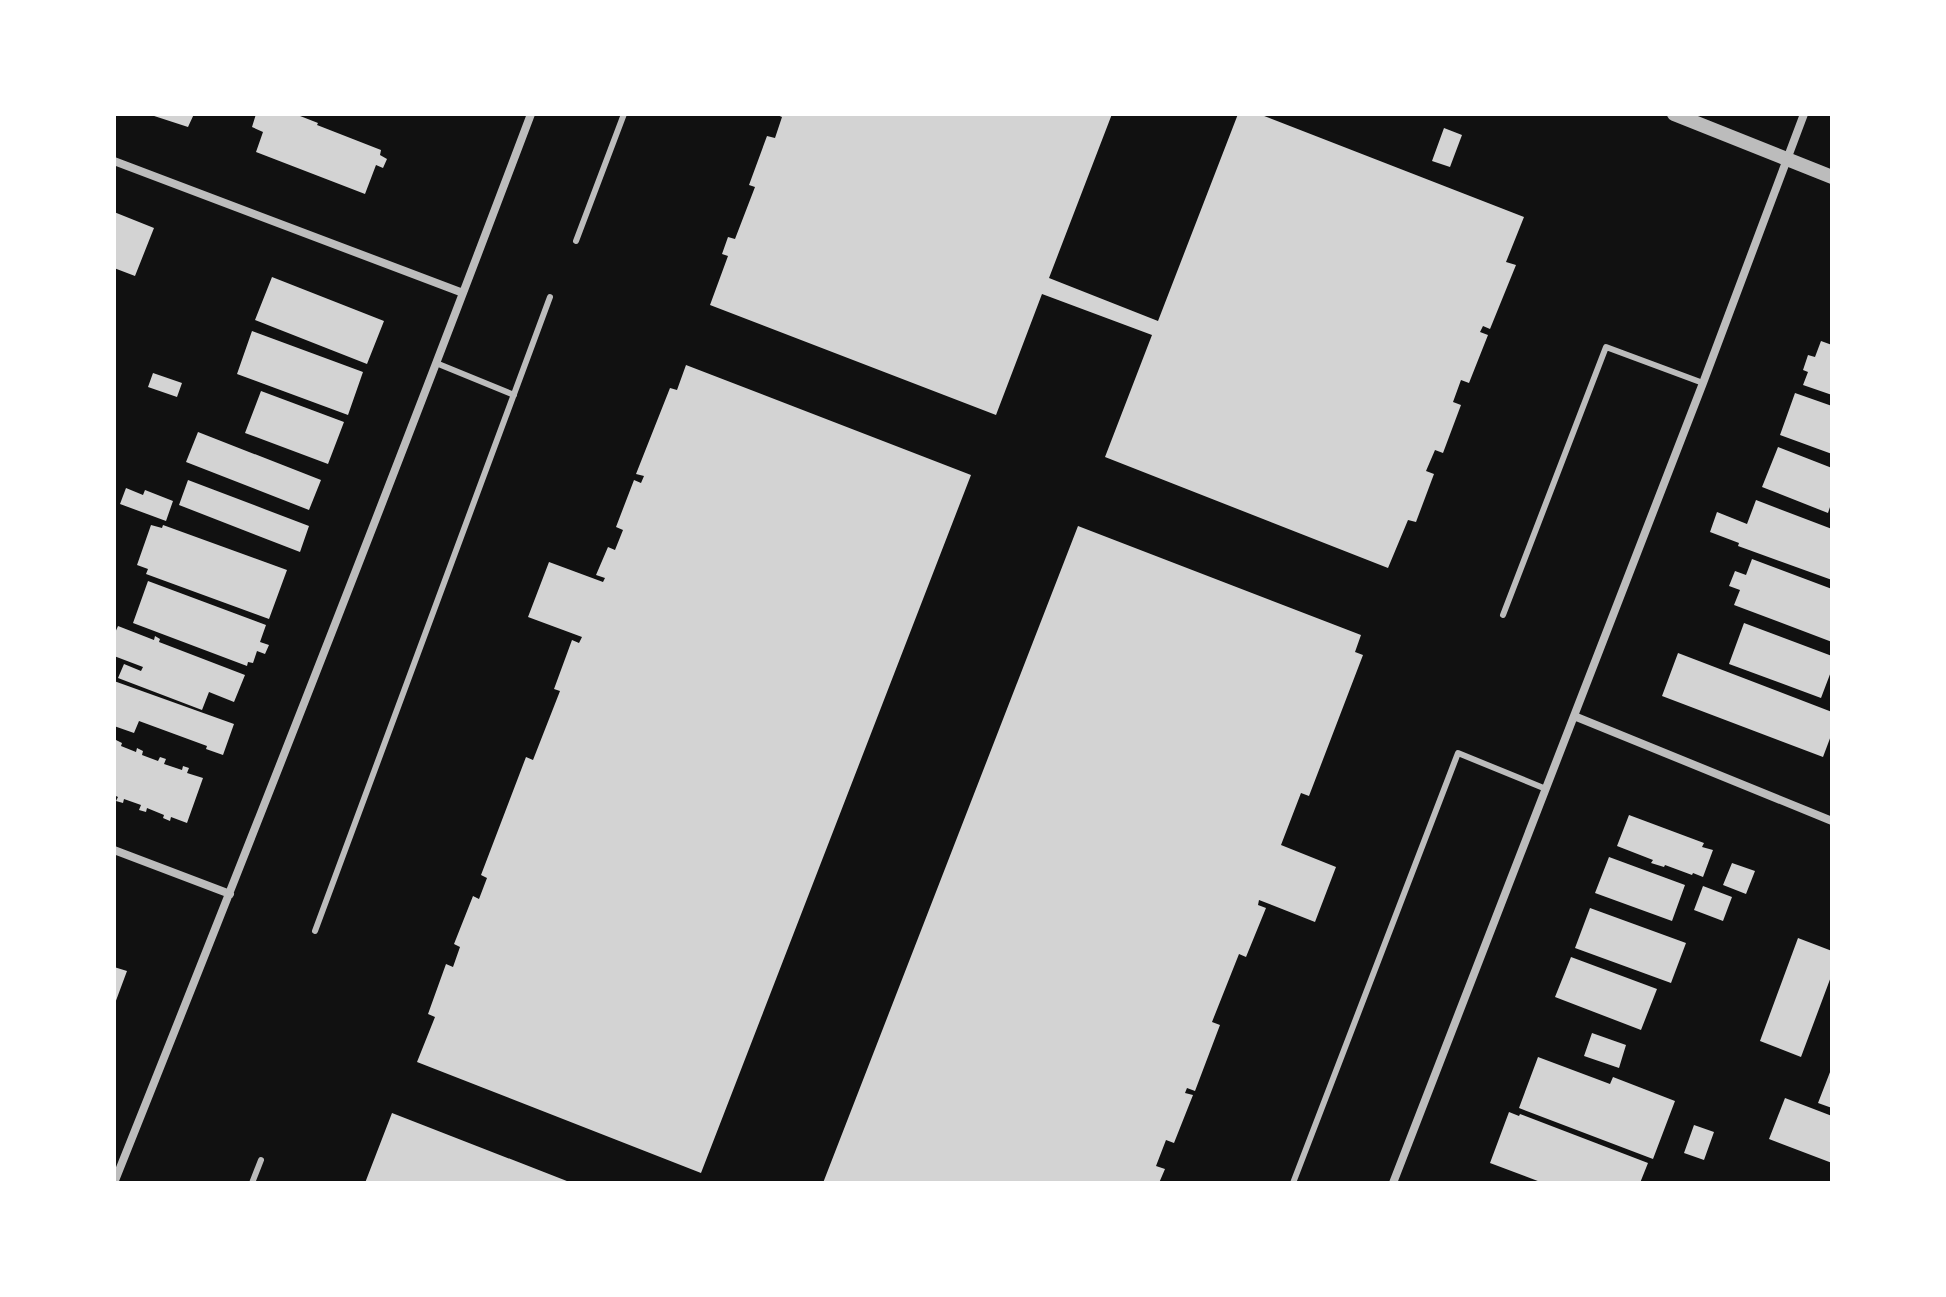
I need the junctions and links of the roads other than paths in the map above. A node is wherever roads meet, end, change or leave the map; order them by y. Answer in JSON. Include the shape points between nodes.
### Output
{"nodes":[{"id":1,"x":531,"y":114,"type":"edge"},
{"id":2,"x":624,"y":114,"type":"edge"},
{"id":3,"x":1674,"y":114,"type":"edge"},
{"id":4,"x":1804,"y":114,"type":"edge"},
{"id":5,"x":1787,"y":159,"type":"junction"},
{"id":6,"x":114,"y":161,"type":"edge"},
{"id":7,"x":1832,"y":177,"type":"edge"},
{"id":8,"x":576,"y":241,"type":"dead end"},
{"id":9,"x":463,"y":293,"type":"junction"},
{"id":10,"x":550,"y":297,"type":"dead end"},
{"id":11,"x":436,"y":363,"type":"junction"},
{"id":12,"x":1703,"y":383,"type":"junction"},
{"id":13,"x":514,"y":395,"type":"junction"},
{"id":14,"x":1503,"y":615,"type":"dead end"},
{"id":15,"x":1574,"y":716,"type":"junction"},
{"id":16,"x":1546,"y":789,"type":"junction"},
{"id":17,"x":1832,"y":821,"type":"edge"},
{"id":18,"x":114,"y":850,"type":"edge"},
{"id":19,"x":230,"y":894,"type":"junction"},
{"id":20,"x":315,"y":931,"type":"dead end"},
{"id":21,"x":261,"y":1160,"type":"dead end"},
{"id":22,"x":114,"y":1183,"type":"edge"},
{"id":23,"x":252,"y":1183,"type":"edge"},
{"id":24,"x":1293,"y":1183,"type":"edge"},
{"id":25,"x":1393,"y":1183,"type":"edge"}],
"edges":[{"from":1,"to":9,"type":"street"},
{"from":2,"to":8,"type":"lane"},
{"from":3,"to":5,"type":"street"},
{"from":4,"to":5,"type":"street"},
{"from":5,"to":7,"type":"street"},
{"from":5,"to":12,"type":"street"},
{"from":6,"to":9,"type":"street"},
{"from":9,"to":11,"type":"street"},
{"from":10,"to":13,"type":"lane"},
{"from":11,"to":13,"type":"lane"},
{"from":11,"to":19,"type":"street"},
{"from":12,"to":14,"type":"lane","via":[[1606,347]]},
{"from":12,"to":15,"type":"street"},
{"from":13,"to":20,"type":"lane"},
{"from":15,"to":16,"type":"street"},
{"from":15,"to":17,"type":"street"},
{"from":16,"to":24,"type":"lane","via":[[1458,753]]},
{"from":16,"to":25,"type":"street"},
{"from":18,"to":19,"type":"street"},
{"from":19,"to":22,"type":"street"},
{"from":21,"to":23,"type":"lane"}]}
